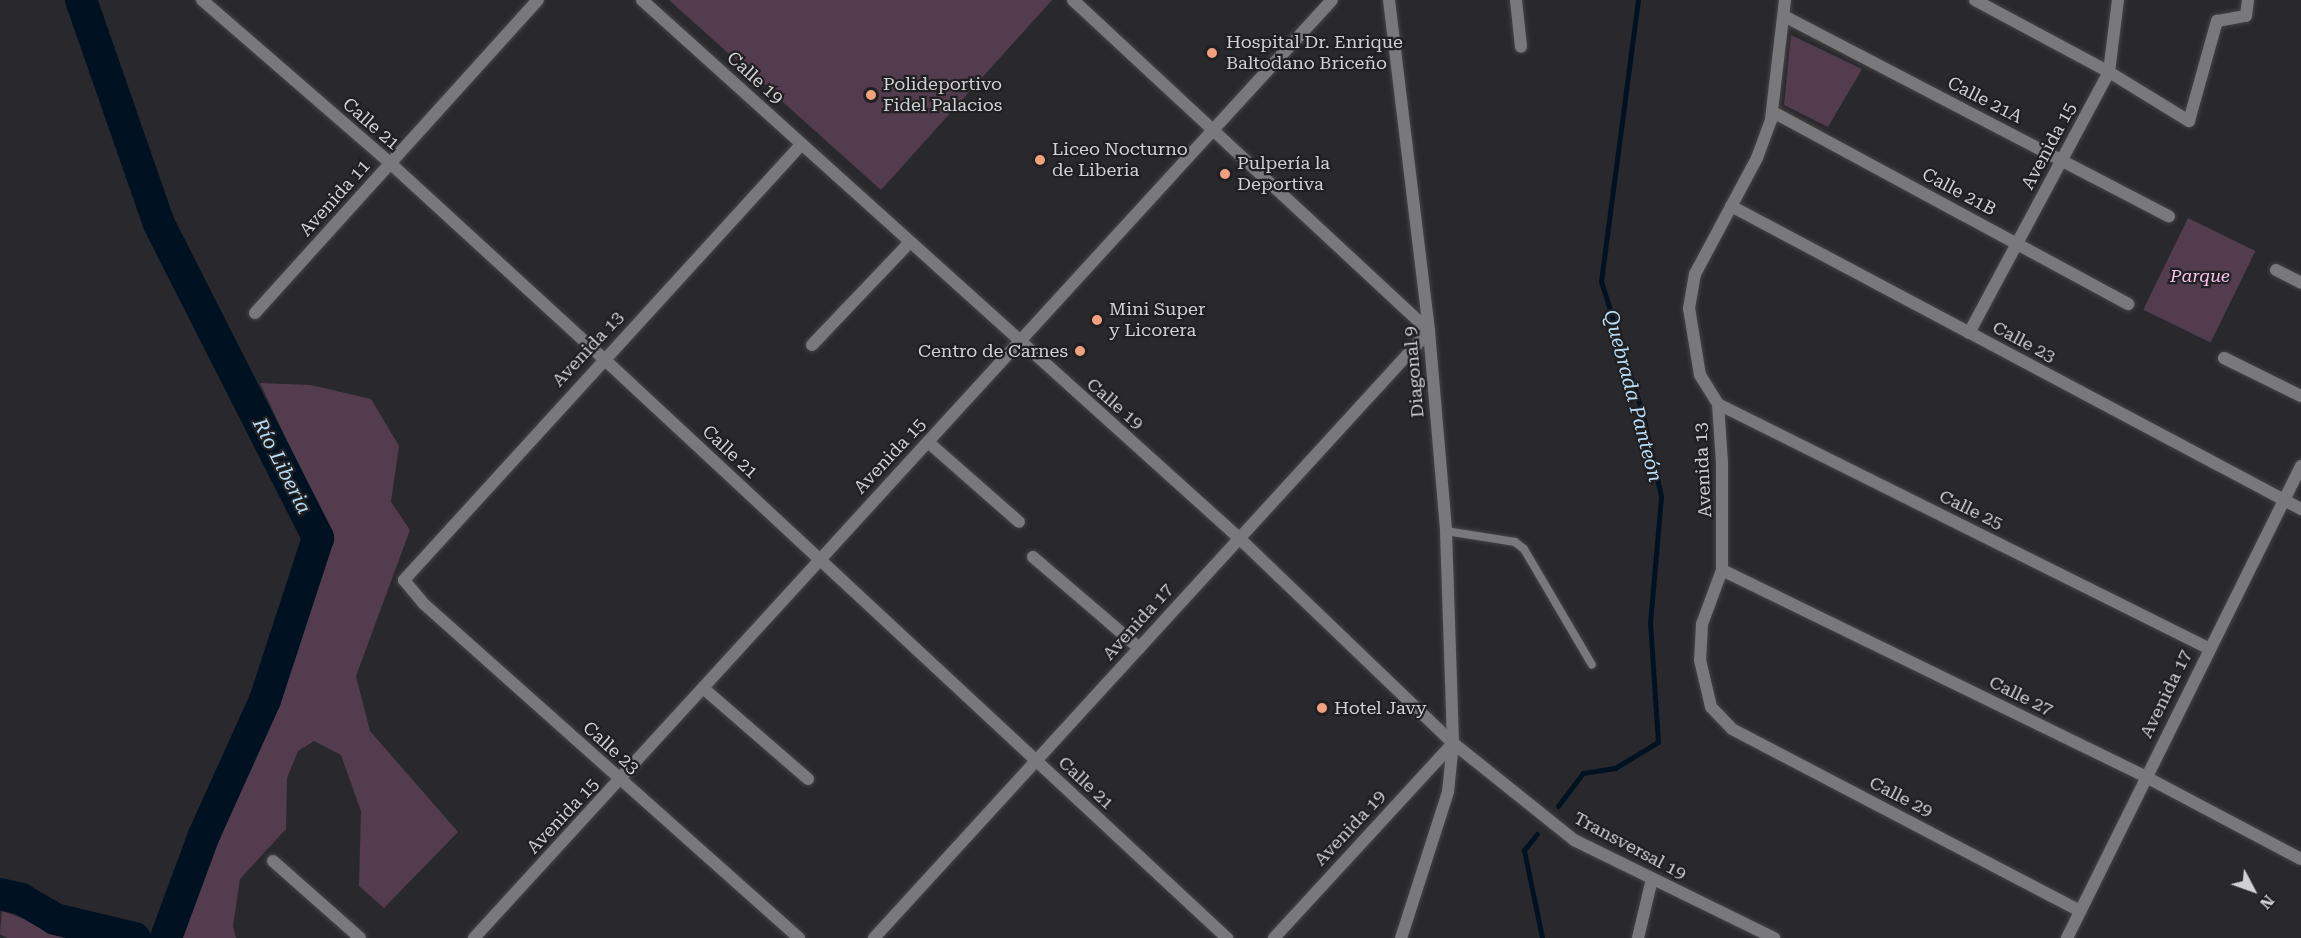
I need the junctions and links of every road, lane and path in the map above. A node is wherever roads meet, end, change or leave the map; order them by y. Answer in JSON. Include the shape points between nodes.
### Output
{"nodes":[{"id":1,"x":202,"y":0,"type":"edge"},
{"id":2,"x":538,"y":0,"type":"edge"},
{"id":3,"x":642,"y":0,"type":"edge"},
{"id":4,"x":1073,"y":0,"type":"edge"},
{"id":5,"x":1332,"y":0,"type":"edge"},
{"id":6,"x":1389,"y":0,"type":"edge"},
{"id":7,"x":1516,"y":0,"type":"edge"},
{"id":8,"x":1785,"y":0,"type":"edge"},
{"id":9,"x":1975,"y":0,"type":"edge"},
{"id":10,"x":2118,"y":0,"type":"edge"},
{"id":11,"x":2248,"y":0,"type":"edge"},
{"id":12,"x":1784,"y":16,"type":"junction"},
{"id":13,"x":1521,"y":46,"type":"dead end"},
{"id":14,"x":2109,"y":72,"type":"junction"},
{"id":15,"x":1773,"y":112,"type":"junction"},
{"id":16,"x":1215,"y":128,"type":"junction"},
{"id":17,"x":801,"y":145,"type":"junction"},
{"id":18,"x":2063,"y":160,"type":"junction"},
{"id":19,"x":390,"y":163,"type":"junction"},
{"id":20,"x":1731,"y":206,"type":"junction"},
{"id":21,"x":2169,"y":216,"type":"dead end"},
{"id":22,"x":909,"y":243,"type":"junction"},
{"id":23,"x":2016,"y":243,"type":"junction"},
{"id":24,"x":2276,"y":270,"type":"dead end"},
{"id":25,"x":2301,"y":283,"type":"edge"},
{"id":26,"x":2128,"y":304,"type":"dead end"},
{"id":27,"x":255,"y":313,"type":"dead end"},
{"id":28,"x":1429,"y":331,"type":"junction"},
{"id":29,"x":1969,"y":333,"type":"junction"},
{"id":30,"x":812,"y":345,"type":"dead end"},
{"id":31,"x":1020,"y":345,"type":"junction"},
{"id":32,"x":604,"y":358,"type":"junction"},
{"id":33,"x":2224,"y":358,"type":"dead end"},
{"id":34,"x":2301,"y":396,"type":"edge"},
{"id":35,"x":1718,"y":404,"type":"junction"},
{"id":36,"x":928,"y":442,"type":"junction"},
{"id":37,"x":2301,"y":466,"type":"edge"},
{"id":38,"x":2283,"y":500,"type":"junction"},
{"id":39,"x":2301,"y":509,"type":"edge"},
{"id":40,"x":1019,"y":522,"type":"dead end"},
{"id":41,"x":1446,"y":531,"type":"junction"},
{"id":42,"x":1239,"y":538,"type":"junction"},
{"id":43,"x":1033,"y":557,"type":"dead end"},
{"id":44,"x":818,"y":558,"type":"junction"},
{"id":45,"x":1722,"y":570,"type":"junction"},
{"id":46,"x":404,"y":580,"type":"joint"},
{"id":47,"x":1139,"y":648,"type":"junction"},
{"id":48,"x":2208,"y":648,"type":"junction"},
{"id":49,"x":1592,"y":665,"type":"dead end"},
{"id":50,"x":703,"y":688,"type":"junction"},
{"id":51,"x":1711,"y":707,"type":"joint"},
{"id":52,"x":1454,"y":743,"type":"junction"},
{"id":53,"x":1036,"y":761,"type":"junction"},
{"id":54,"x":2146,"y":777,"type":"junction"},
{"id":55,"x":807,"y":779,"type":"dead end"},
{"id":56,"x":620,"y":780,"type":"junction"},
{"id":57,"x":2301,"y":859,"type":"edge"},
{"id":58,"x":273,"y":861,"type":"dead end"},
{"id":59,"x":1652,"y":879,"type":"junction"},
{"id":60,"x":2080,"y":911,"type":"junction"},
{"id":61,"x":360,"y":938,"type":"edge"},
{"id":62,"x":474,"y":938,"type":"edge"},
{"id":63,"x":799,"y":938,"type":"edge"},
{"id":64,"x":874,"y":938,"type":"edge"},
{"id":65,"x":1227,"y":938,"type":"edge"},
{"id":66,"x":1274,"y":938,"type":"edge"},
{"id":67,"x":1401,"y":938,"type":"edge"},
{"id":68,"x":1638,"y":938,"type":"edge"},
{"id":69,"x":1774,"y":938,"type":"edge"},
{"id":70,"x":2067,"y":938,"type":"edge"}],
"edges":[{"from":1,"to":19,"type":"street","name":"Calle 21"},
{"from":2,"to":19,"type":"street","name":"Avenida 11"},
{"from":3,"to":17,"type":"street","name":"Calle 19"},
{"from":4,"to":16,"type":"street"},
{"from":5,"to":16,"type":"street","name":"Avenida 15"},
{"from":6,"to":28,"type":"street","name":"Diagonal 9"},
{"from":7,"to":13,"type":"street"},
{"from":8,"to":12,"type":"street","name":"Avenida 13"},
{"from":9,"to":14,"type":"street"},
{"from":10,"to":14,"type":"street","name":"Avenida 15"},
{"from":11,"to":14,"type":"street","via":[[2246,16],[2217,21],[2189,121]]},
{"from":12,"to":15,"type":"street","name":"Avenida 13"},
{"from":12,"to":18,"type":"street","name":"Calle 21A"},
{"from":14,"to":18,"type":"street","name":"Avenida 15"},
{"from":15,"to":20,"type":"street","name":"Avenida 13","via":[[1757,158]]},
{"from":15,"to":23,"type":"street","name":"Calle 21B"},
{"from":16,"to":28,"type":"street"},
{"from":16,"to":31,"type":"street","name":"Avenida 15"},
{"from":17,"to":22,"type":"street","name":"Calle 19"},
{"from":17,"to":32,"type":"street","name":"Avenida 13"},
{"from":18,"to":21,"type":"street","name":"Calle 21A"},
{"from":18,"to":23,"type":"street","name":"Avenida 15"},
{"from":19,"to":27,"type":"street","name":"Avenida 11"},
{"from":19,"to":32,"type":"street","name":"Calle 21"},
{"from":20,"to":29,"type":"street","name":"Calle 23"},
{"from":20,"to":35,"type":"street","name":"Avenida 13","via":[[1695,274],[1689,308],[1700,375]]},
{"from":22,"to":30,"type":"street"},
{"from":22,"to":31,"type":"street","name":"Calle 19"},
{"from":23,"to":26,"type":"street","name":"Calle 21B"},
{"from":23,"to":29,"type":"street","name":"Avenida 15"},
{"from":24,"to":25,"type":"street"},
{"from":28,"to":41,"type":"street","name":"Diagonal 9"},
{"from":28,"to":42,"type":"street","name":"Avenida 17"},
{"from":29,"to":38,"type":"street","name":"Calle 23"},
{"from":31,"to":36,"type":"street","name":"Avenida 15"},
{"from":31,"to":42,"type":"street","name":"Calle 19"},
{"from":32,"to":44,"type":"street","name":"Calle 21"},
{"from":32,"to":46,"type":"street","name":"Avenida 13"},
{"from":33,"to":34,"type":"street"},
{"from":35,"to":45,"type":"street","name":"Avenida 13"},
{"from":35,"to":48,"type":"street","name":"Calle 25"},
{"from":36,"to":40,"type":"street"},
{"from":36,"to":44,"type":"street","name":"Avenida 15"},
{"from":37,"to":38,"type":"street","name":"Avenida 17"},
{"from":38,"to":39,"type":"street","name":"Calle 23"},
{"from":38,"to":48,"type":"street","name":"Avenida 17"},
{"from":41,"to":49,"type":"lane","via":[[1515,542],[1524,549]]},
{"from":41,"to":52,"type":"street","name":"Diagonal 9"},
{"from":42,"to":47,"type":"street","name":"Avenida 17"},
{"from":42,"to":52,"type":"street","name":"Calle 19"},
{"from":43,"to":47,"type":"street"},
{"from":44,"to":50,"type":"street","name":"Avenida 15"},
{"from":44,"to":53,"type":"street","name":"Calle 21"},
{"from":45,"to":51,"type":"street","name":"Avenida 13","via":[[1702,624],[1700,660]]},
{"from":45,"to":54,"type":"street","name":"Calle 27"},
{"from":46,"to":56,"type":"street","name":"Calle 23","via":[[424,604]]},
{"from":47,"to":53,"type":"street","name":"Avenida 17"},
{"from":48,"to":54,"type":"street","name":"Avenida 17"},
{"from":50,"to":55,"type":"street"},
{"from":50,"to":56,"type":"street","name":"Avenida 15"},
{"from":51,"to":60,"type":"street","name":"Calle 29","via":[[1732,729]]},
{"from":52,"to":59,"type":"street","name":"Transversal 19","via":[[1574,840]]},
{"from":52,"to":66,"type":"street","name":"Avenida 19"},
{"from":52,"to":67,"type":"street","name":"Diagonal 9","via":[[1448,792]]},
{"from":53,"to":64,"type":"street","name":"Avenida 17"},
{"from":53,"to":65,"type":"street","name":"Calle 21"},
{"from":54,"to":57,"type":"street","name":"Calle 27"},
{"from":54,"to":60,"type":"street","name":"Avenida 17"},
{"from":56,"to":62,"type":"street","name":"Avenida 15"},
{"from":56,"to":63,"type":"street","name":"Calle 23"},
{"from":58,"to":61,"type":"street"},
{"from":59,"to":68,"type":"street"},
{"from":59,"to":69,"type":"street","name":"Transversal 19"},
{"from":60,"to":70,"type":"street","name":"Avenida 17"}]}
